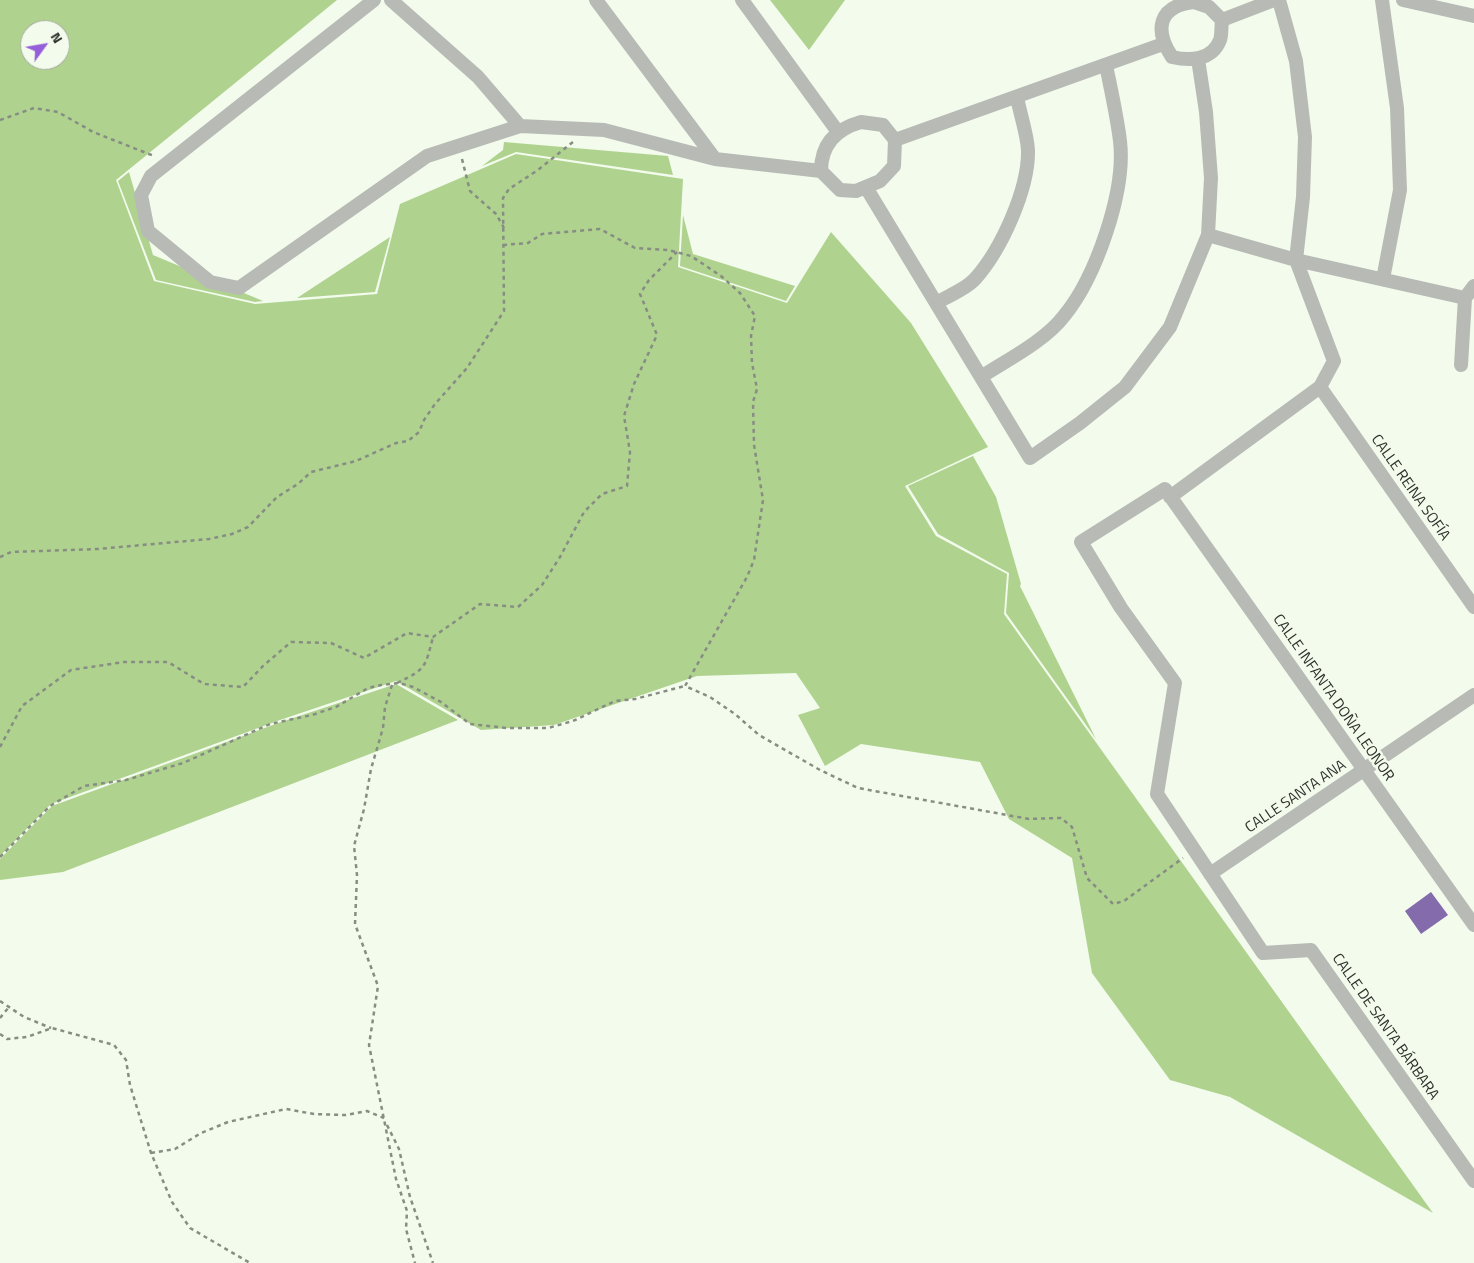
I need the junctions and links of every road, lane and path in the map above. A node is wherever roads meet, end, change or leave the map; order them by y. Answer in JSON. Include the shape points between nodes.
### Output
{"nodes":[{"id":1,"x":374,"y":0,"type":"edge"},
{"id":2,"x":391,"y":0,"type":"edge"},
{"id":3,"x":596,"y":0,"type":"edge"},
{"id":4,"x":742,"y":0,"type":"edge"},
{"id":5,"x":1274,"y":0,"type":"edge"},
{"id":6,"x":1279,"y":0,"type":"edge"},
{"id":7,"x":1382,"y":0,"type":"edge"},
{"id":8,"x":1402,"y":0,"type":"edge"},
{"id":9,"x":1180,"y":2,"type":"edge"},
{"id":10,"x":1474,"y":16,"type":"edge"},
{"id":11,"x":1222,"y":20,"type":"junction"},
{"id":12,"x":1163,"y":44,"type":"junction"},
{"id":13,"x":1198,"y":59,"type":"junction"},
{"id":14,"x":1106,"y":65,"type":"junction"},
{"id":15,"x":1017,"y":97,"type":"junction"},
{"id":16,"x":0,"y":120,"type":"edge"},
{"id":17,"x":520,"y":126,"type":"junction"},
{"id":18,"x":591,"y":130,"type":"junction"},
{"id":19,"x":838,"y":132,"type":"junction"},
{"id":20,"x":895,"y":140,"type":"junction"},
{"id":21,"x":459,"y":146,"type":"junction"},
{"id":22,"x":715,"y":159,"type":"junction"},
{"id":23,"x":170,"y":161,"type":"junction"},
{"id":24,"x":821,"y":171,"type":"junction"},
{"id":25,"x":867,"y":189,"type":"junction"},
{"id":26,"x":505,"y":230,"type":"junction"},
{"id":27,"x":1208,"y":235,"type":"junction"},
{"id":28,"x":503,"y":244,"type":"junction"},
{"id":29,"x":677,"y":252,"type":"junction"},
{"id":30,"x":1296,"y":260,"type":"junction"},
{"id":31,"x":1384,"y":279,"type":"junction"},
{"id":32,"x":1474,"y":286,"type":"edge"},
{"id":33,"x":1465,"y":298,"type":"junction"},
{"id":34,"x":936,"y":303,"type":"junction"},
{"id":35,"x":1461,"y":365,"type":"dead end"},
{"id":36,"x":981,"y":377,"type":"junction"},
{"id":37,"x":1320,"y":387,"type":"junction"},
{"id":38,"x":1167,"y":493,"type":"junction"},
{"id":39,"x":0,"y":557,"type":"edge"},
{"id":40,"x":1474,"y":607,"type":"edge"},
{"id":41,"x":433,"y":637,"type":"junction"},
{"id":42,"x":392,"y":685,"type":"junction"},
{"id":43,"x":685,"y":686,"type":"junction"},
{"id":44,"x":1474,"y":695,"type":"edge"},
{"id":45,"x":0,"y":747,"type":"edge"},
{"id":46,"x":1364,"y":770,"type":"junction"},
{"id":47,"x":1194,"y":850,"type":"junction"},
{"id":48,"x":0,"y":857,"type":"edge"},
{"id":49,"x":1210,"y":874,"type":"junction"},
{"id":50,"x":1474,"y":925,"type":"edge"},
{"id":51,"x":0,"y":1001,"type":"edge"},
{"id":52,"x":9,"y":1007,"type":"junction"},
{"id":53,"x":0,"y":1018,"type":"edge"},
{"id":54,"x":52,"y":1028,"type":"junction"},
{"id":55,"x":0,"y":1034,"type":"edge"},
{"id":56,"x":384,"y":1117,"type":"junction"},
{"id":57,"x":151,"y":1153,"type":"junction"},
{"id":58,"x":1474,"y":1181,"type":"edge"},
{"id":59,"x":250,"y":1263,"type":"edge"},
{"id":60,"x":415,"y":1263,"type":"edge"},
{"id":61,"x":433,"y":1263,"type":"edge"}],
"edges":[{"from":1,"to":23,"type":"street"},
{"from":2,"to":17,"type":"street","via":[[478,76]]},
{"from":3,"to":22,"type":"street"},
{"from":4,"to":19,"type":"street"},
{"from":5,"to":11,"type":"street"},
{"from":6,"to":30,"type":"street","via":[[1296,61],[1305,137]]},
{"from":7,"to":31,"type":"street","via":[[1397,108],[1400,190]]},
{"from":8,"to":10,"type":"street"},
{"from":9,"to":11,"type":"street","via":[[1209,7]]},
{"from":9,"to":12,"type":"street","via":[[1165,16],[1160,30]]},
{"from":11,"to":13,"type":"street","via":[[1220,40],[1210,53]]},
{"from":12,"to":13,"type":"street","via":[[1172,57]]},
{"from":12,"to":14,"type":"street"},
{"from":13,"to":27,"type":"street","via":[[1211,178]]},
{"from":14,"to":15,"type":"street"},
{"from":14,"to":36,"type":"street","via":[[1120,142],[1117,200],[1104,240],[1064,317],[1035,342]]},
{"from":15,"to":20,"type":"street"},
{"from":15,"to":34,"type":"street","via":[[1028,150],[1023,185],[1010,223],[974,280]]},
{"from":16,"to":23,"type":"path","via":[[34,108],[58,112],[118,144]]},
{"from":17,"to":18,"type":"street"},
{"from":17,"to":21,"type":"street"},
{"from":18,"to":22,"type":"street","via":[[604,130]]},
{"from":18,"to":26,"type":"path","via":[[509,189],[504,198]]},
{"from":19,"to":20,"type":"street","via":[[861,122],[883,125]]},
{"from":19,"to":24,"type":"street","via":[[826,145],[821,157]]},
{"from":20,"to":25,"type":"street","via":[[894,166],[880,182]]},
{"from":21,"to":23,"type":"street","via":[[427,156],[239,288],[210,282],[148,231],[141,195],[151,176]]},
{"from":21,"to":26,"type":"path","via":[[470,190],[496,214]]},
{"from":22,"to":24,"type":"street"},
{"from":24,"to":25,"type":"street","via":[[840,190]]},
{"from":25,"to":34,"type":"street"},
{"from":26,"to":28,"type":"path"},
{"from":27,"to":30,"type":"street"},
{"from":27,"to":36,"type":"street","via":[[1170,327],[1125,387],[1030,458]]},
{"from":28,"to":29,"type":"path","via":[[528,243],[548,233],[600,229],[635,248]]},
{"from":28,"to":39,"type":"path","via":[[504,311],[467,368],[435,404],[420,432],[408,441],[356,461],[311,472],[277,497],[248,527],[232,534],[98,550],[11,552]]},
{"from":29,"to":41,"type":"path","via":[[649,280],[640,294],[657,335],[634,384],[624,416],[630,452],[627,486],[602,494],[584,512],[542,585],[518,607],[480,604]]},
{"from":29,"to":43,"type":"path","via":[[691,256],[721,276],[740,294],[755,316],[751,336],[758,389],[753,402],[754,445],[763,500],[754,560],[747,577]]},
{"from":30,"to":31,"type":"street"},
{"from":30,"to":37,"type":"street","via":[[1334,361]]},
{"from":31,"to":33,"type":"street"},
{"from":32,"to":33,"type":"street"},
{"from":33,"to":35,"type":"street"},
{"from":34,"to":36,"type":"street"},
{"from":37,"to":38,"type":"street"},
{"from":37,"to":40,"type":"street","name":"CALLE REINA SOFÍA"},
{"from":38,"to":46,"type":"street","name":"CALLE INFANTA DOÑA LEONOR"},
{"from":38,"to":47,"type":"street","name":"CALLE DE SANTA BÁRBARA","via":[[1081,542],[1175,683],[1157,794]]},
{"from":41,"to":42,"type":"path","via":[[427,661],[420,672]]},
{"from":41,"to":45,"type":"path","via":[[407,633],[364,658],[331,642],[291,642],[244,687],[204,684],[168,662],[124,662],[71,670],[22,706]]},
{"from":42,"to":43,"type":"path","via":[[399,683],[414,687],[470,724],[507,728],[548,728],[573,721],[615,701]]},
{"from":42,"to":48,"type":"path","via":[[368,688],[336,707],[270,724],[183,763],[126,780],[84,786],[50,806]]},
{"from":42,"to":56,"type":"path","via":[[354,846],[357,874],[355,924],[378,986],[369,1045]]},
{"from":43,"to":47,"type":"path","via":[[710,697],[760,734],[820,770],[858,788],[1029,819],[1061,818],[1072,827],[1087,878],[1113,904],[1124,901]]},
{"from":44,"to":46,"type":"street","name":"CALLE SANTA ANA"},
{"from":46,"to":49,"type":"street","name":"CALLE SANTA ANA"},
{"from":46,"to":50,"type":"street","name":"CALLE INFANTA DOÑA LEONOR"},
{"from":47,"to":49,"type":"street","name":"CALLE DE SANTA BÁRBARA"},
{"from":49,"to":58,"type":"street","name":"CALLE DE SANTA BÁRBARA","via":[[1263,953],[1311,950]]},
{"from":51,"to":52,"type":"path"},
{"from":52,"to":53,"type":"path"},
{"from":52,"to":54,"type":"path","via":[[24,1018]]},
{"from":54,"to":55,"type":"path","via":[[27,1037],[6,1039]]},
{"from":54,"to":57,"type":"path","via":[[114,1045],[126,1060],[130,1085]]},
{"from":56,"to":57,"type":"path","via":[[367,1111],[314,1114],[286,1109],[228,1122],[175,1149]]},
{"from":56,"to":60,"type":"path","via":[[396,1179],[407,1211],[406,1230]]},
{"from":56,"to":61,"type":"path","via":[[399,1149],[410,1197]]},
{"from":57,"to":59,"type":"path","via":[[172,1202],[190,1228]]}]}
